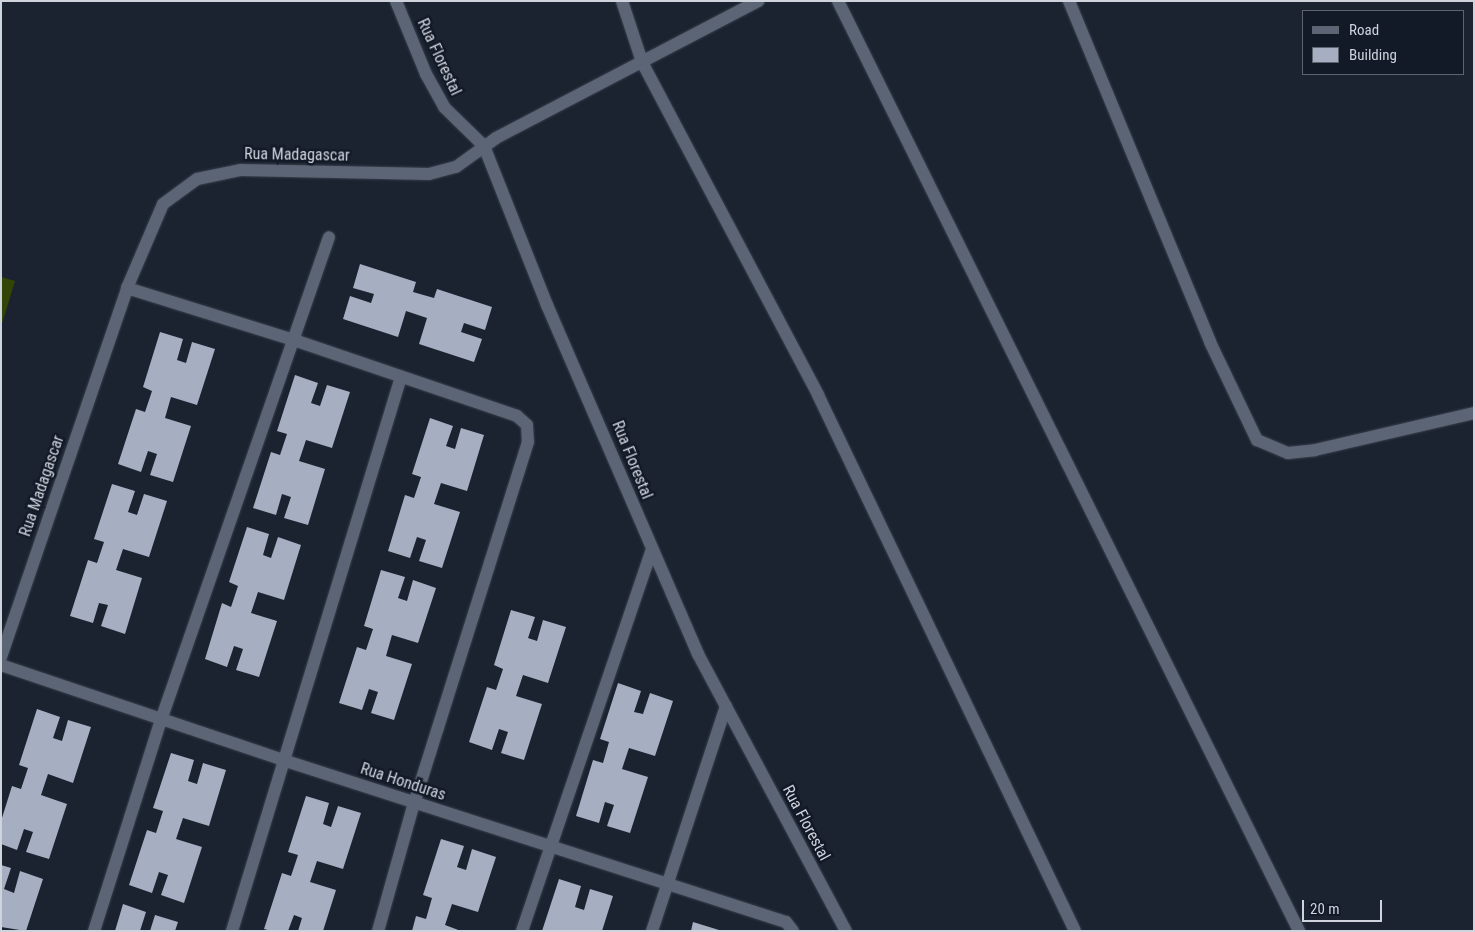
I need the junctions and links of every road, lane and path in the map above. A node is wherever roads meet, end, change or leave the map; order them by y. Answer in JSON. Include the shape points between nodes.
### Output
{"nodes":[{"id":1,"x":396,"y":1,"type":"edge"},
{"id":2,"x":622,"y":1,"type":"edge"},
{"id":3,"x":758,"y":1,"type":"edge"},
{"id":4,"x":838,"y":1,"type":"edge"},
{"id":5,"x":1069,"y":1,"type":"edge"},
{"id":6,"x":642,"y":62,"type":"junction"},
{"id":7,"x":484,"y":146,"type":"junction"},
{"id":8,"x":329,"y":237,"type":"dead end"},
{"id":9,"x":127,"y":288,"type":"junction"},
{"id":10,"x":292,"y":339,"type":"junction"},
{"id":11,"x":401,"y":377,"type":"junction"},
{"id":12,"x":1474,"y":413,"type":"edge"},
{"id":13,"x":652,"y":551,"type":"junction"},
{"id":14,"x":1,"y":657,"type":"edge"},
{"id":15,"x":1,"y":665,"type":"edge"},
{"id":16,"x":726,"y":706,"type":"junction"},
{"id":17,"x":161,"y":720,"type":"junction"},
{"id":18,"x":286,"y":762,"type":"junction"},
{"id":19,"x":414,"y":803,"type":"junction"},
{"id":20,"x":552,"y":848,"type":"junction"},
{"id":21,"x":667,"y":885,"type":"junction"},
{"id":22,"x":94,"y":931,"type":"edge"},
{"id":23,"x":232,"y":931,"type":"edge"},
{"id":24,"x":378,"y":931,"type":"edge"},
{"id":25,"x":522,"y":931,"type":"edge"},
{"id":26,"x":652,"y":931,"type":"edge"},
{"id":27,"x":793,"y":931,"type":"edge"},
{"id":28,"x":846,"y":931,"type":"edge"},
{"id":29,"x":1075,"y":931,"type":"edge"},
{"id":30,"x":1299,"y":931,"type":"edge"}],
"edges":[{"from":1,"to":7,"type":"street","name":"Rua Florestal","via":[[426,74],[444,107]]},
{"from":2,"to":6,"type":"street"},
{"from":3,"to":6,"type":"street","name":"Rua Madagascar"},
{"from":4,"to":30,"type":"street"},
{"from":5,"to":12,"type":"street","via":[[1210,342],[1257,440],[1288,453],[1315,450]]},
{"from":6,"to":7,"type":"street","name":"Rua Madagascar"},
{"from":6,"to":29,"type":"street","via":[[818,395]]},
{"from":7,"to":9,"type":"street","name":"Rua Madagascar","via":[[456,166],[429,174],[241,170],[196,179],[163,204]]},
{"from":7,"to":13,"type":"street","name":"Rua Florestal"},
{"from":8,"to":10,"type":"street"},
{"from":9,"to":10,"type":"street"},
{"from":9,"to":14,"type":"street","name":"Rua Madagascar"},
{"from":10,"to":11,"type":"street"},
{"from":10,"to":17,"type":"street"},
{"from":11,"to":18,"type":"street"},
{"from":11,"to":19,"type":"street","via":[[517,416],[524,420],[528,433]]},
{"from":13,"to":16,"type":"street","name":"Rua Florestal"},
{"from":13,"to":20,"type":"street"},
{"from":15,"to":17,"type":"street","name":"Rua Honduras"},
{"from":16,"to":21,"type":"street"},
{"from":16,"to":28,"type":"street","name":"Rua Florestal"},
{"from":17,"to":18,"type":"street","name":"Rua Honduras"},
{"from":17,"to":22,"type":"street"},
{"from":18,"to":19,"type":"street","name":"Rua Honduras"},
{"from":18,"to":23,"type":"street"},
{"from":19,"to":20,"type":"street","name":"Rua Honduras"},
{"from":19,"to":24,"type":"street"},
{"from":20,"to":21,"type":"street","name":"Rua Honduras"},
{"from":20,"to":25,"type":"street"},
{"from":21,"to":26,"type":"street"},
{"from":21,"to":27,"type":"street","name":"Rua Honduras","via":[[786,922]]}]}
